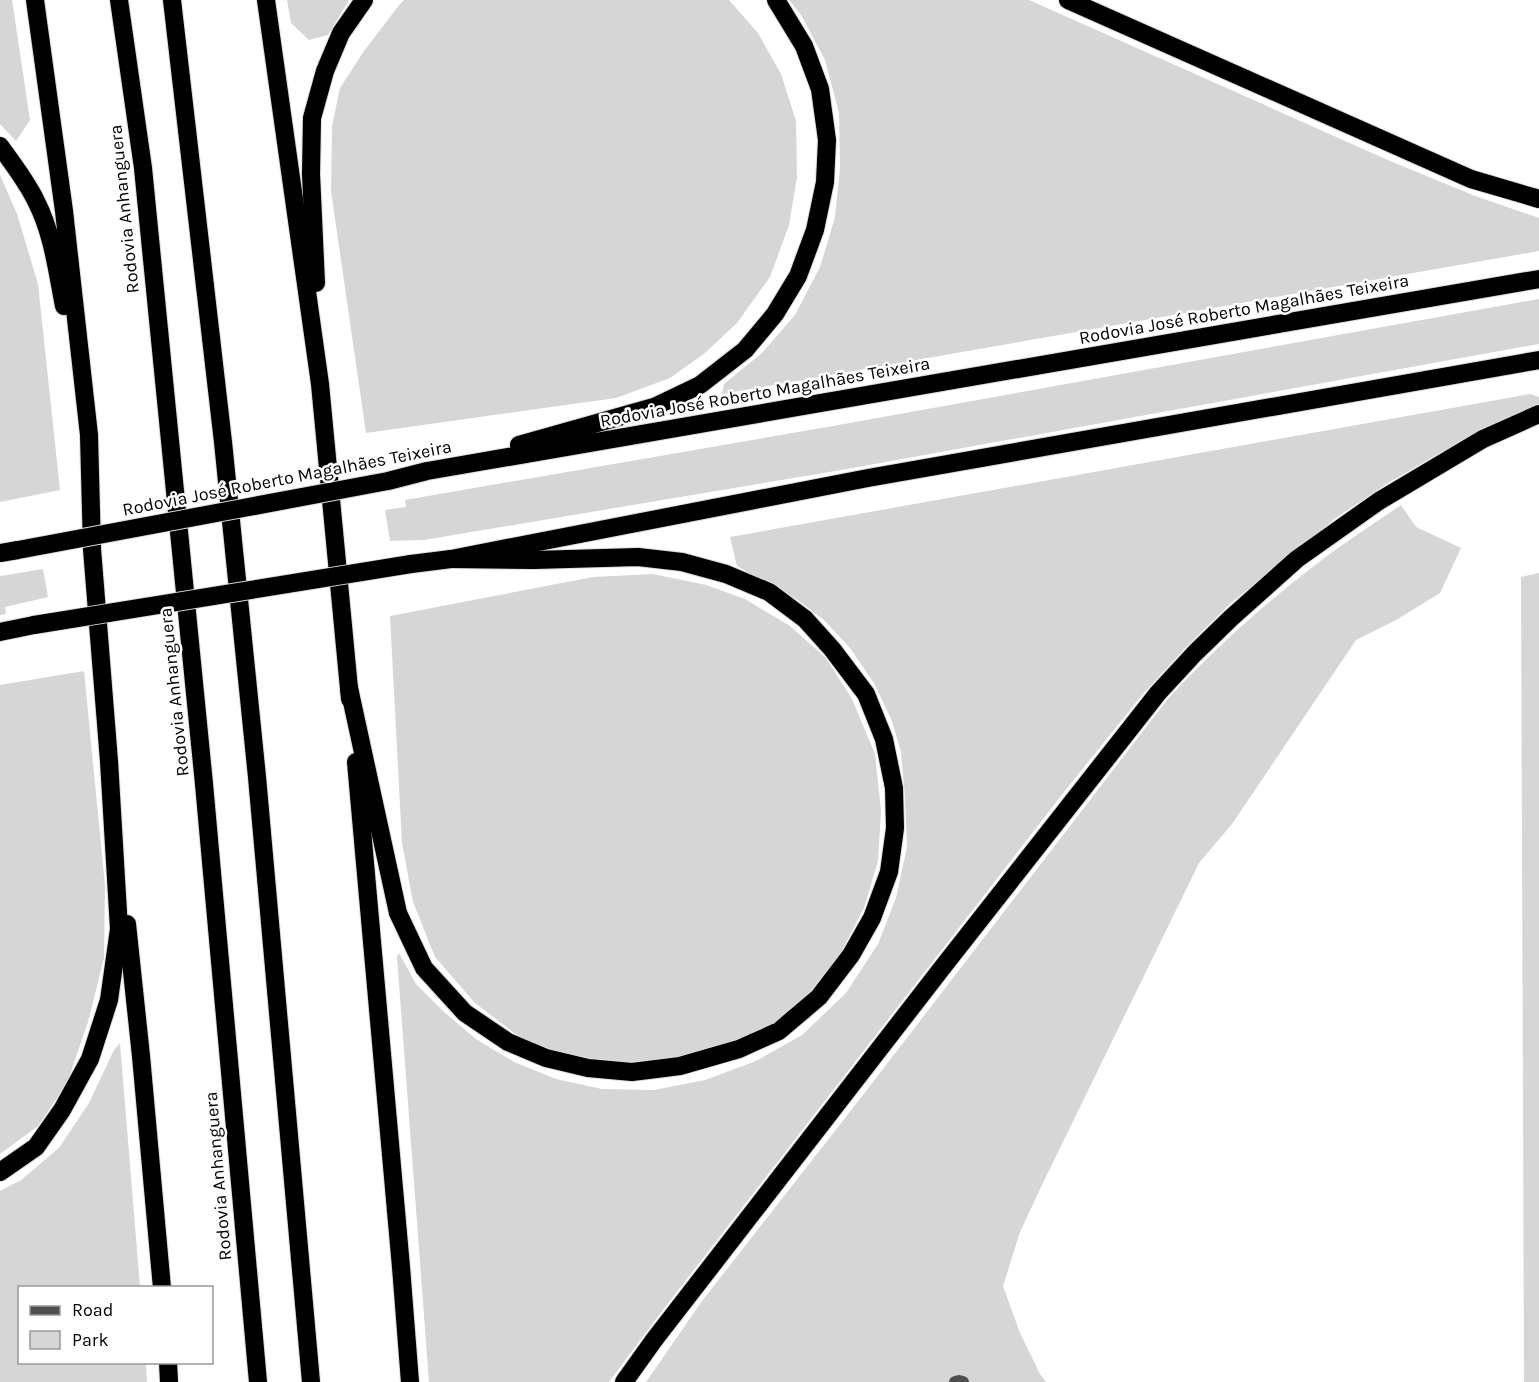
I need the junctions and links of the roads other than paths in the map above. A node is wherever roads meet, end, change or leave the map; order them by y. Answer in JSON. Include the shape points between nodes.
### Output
{"nodes":[{"id":1,"x":35,"y":0,"type":"edge"},
{"id":2,"x":119,"y":0,"type":"edge"},
{"id":3,"x":172,"y":0,"type":"edge"},
{"id":4,"x":266,"y":0,"type":"edge"},
{"id":5,"x":364,"y":0,"type":"edge"},
{"id":6,"x":776,"y":0,"type":"edge"},
{"id":7,"x":1068,"y":0,"type":"edge"},
{"id":8,"x":0,"y":146,"type":"edge"},
{"id":9,"x":1539,"y":199,"type":"edge"},
{"id":10,"x":1539,"y":279,"type":"edge"},
{"id":11,"x":1539,"y":360,"type":"edge"},
{"id":12,"x":320,"y":384,"type":"junction"},
{"id":13,"x":1539,"y":414,"type":"edge"},
{"id":14,"x":89,"y":435,"type":"junction"},
{"id":15,"x":427,"y":471,"type":"junction"},
{"id":16,"x":9,"y":552,"type":"edge"},
{"id":17,"x":451,"y":559,"type":"junction"},
{"id":18,"x":0,"y":632,"type":"edge"},
{"id":19,"x":350,"y":688,"type":"junction"},
{"id":20,"x":109,"y":761,"type":"junction"},
{"id":21,"x":0,"y":1172,"type":"edge"},
{"id":22,"x":162,"y":1286,"type":"edge"},
{"id":23,"x":168,"y":1364,"type":"edge"},
{"id":24,"x":169,"y":1382,"type":"edge"},
{"id":25,"x":258,"y":1382,"type":"edge"},
{"id":26,"x":311,"y":1382,"type":"edge"},
{"id":27,"x":410,"y":1382,"type":"edge"},
{"id":28,"x":624,"y":1382,"type":"edge"},
{"id":29,"x":956,"y":1382,"type":"edge"},
{"id":30,"x":963,"y":1382,"type":"edge"}],
"edges":[{"from":1,"to":14,"type":"highway"},
{"from":2,"to":25,"type":"highway","name":"Rodovia Anhanguera","via":[[145,191]]},
{"from":3,"to":26,"type":"highway","via":[[257,777]]},
{"from":4,"to":12,"type":"highway"},
{"from":5,"to":12,"type":"highway","via":[[341,33],[312,118]]},
{"from":6,"to":15,"type":"highway","via":[[804,46],[820,89],[827,140],[825,182],[815,230],[798,276],[775,314],[745,350],[700,385],[654,407]]},
{"from":7,"to":9,"type":"highway","via":[[1471,179]]},
{"from":8,"to":14,"type":"highway","via":[[37,202],[51,241]]},
{"from":10,"to":15,"type":"highway","name":"Rodovia José Roberto Magalhães Teixeira"},
{"from":11,"to":17,"type":"highway","via":[[868,478]]},
{"from":12,"to":19,"type":"highway"},
{"from":13,"to":28,"type":"highway","via":[[1483,439],[1379,501],[1297,559],[1195,653],[1158,693],[942,968]]},
{"from":14,"to":20,"type":"highway","via":[[92,549]]},
{"from":15,"to":16,"type":"highway","name":"Rodovia José Roberto Magalhães Teixeira","bridge":true},
{"from":17,"to":18,"type":"highway","bridge":true},
{"from":17,"to":19,"type":"highway","via":[[638,557],[682,562],[769,592],[805,619],[832,649],[866,694],[884,739],[894,788],[895,828],[889,872],[872,918],[851,955],[819,997],[779,1030],[740,1049],[680,1066],[632,1072],[588,1068],[546,1058],[508,1042],[465,1013],[424,968],[398,913]]},
{"from":19,"to":27,"type":"highway"},
{"from":20,"to":21,"type":"highway","via":[[119,929],[109,1000],[90,1059],[62,1110],[36,1147]]},
{"from":20,"to":22,"type":"highway"},
{"from":23,"to":24,"type":"highway"},
{"from":29,"to":30,"type":"street"}]}
